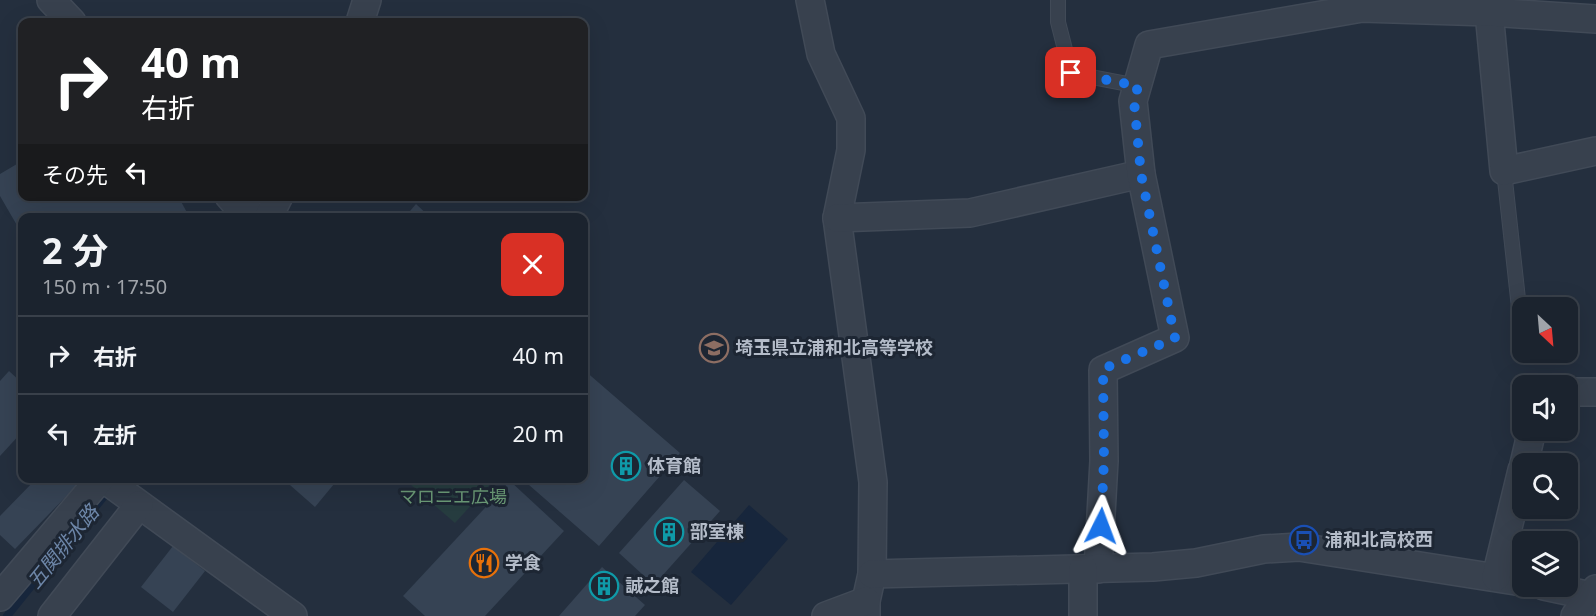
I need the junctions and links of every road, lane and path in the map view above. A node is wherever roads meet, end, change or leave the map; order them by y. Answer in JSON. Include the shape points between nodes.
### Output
{"nodes":[{"id":1,"x":51,"y":0,"type":"edge"},
{"id":2,"x":367,"y":0,"type":"edge"},
{"id":3,"x":810,"y":0,"type":"edge"},
{"id":4,"x":1058,"y":0,"type":"edge"},
{"id":5,"x":1491,"y":6,"type":"edge"},
{"id":6,"x":68,"y":18,"type":"edge"},
{"id":7,"x":361,"y":18,"type":"edge"},
{"id":8,"x":1596,"y":19,"type":"edge"},
{"id":9,"x":1138,"y":86,"type":"junction"},
{"id":10,"x":1596,"y":151,"type":"edge"},
{"id":11,"x":1504,"y":171,"type":"junction"},
{"id":12,"x":1141,"y":174,"type":"junction"},
{"id":13,"x":233,"y":201,"type":"edge"},
{"id":14,"x":250,"y":213,"type":"edge"},
{"id":15,"x":837,"y":218,"type":"junction"},
{"id":16,"x":1518,"y":297,"type":"edge"},
{"id":17,"x":1578,"y":392,"type":"edge"},
{"id":18,"x":1596,"y":392,"type":"edge"},
{"id":19,"x":98,"y":483,"type":"edge"},
{"id":20,"x":109,"y":483,"type":"edge"},
{"id":21,"x":139,"y":505,"type":"junction"},
{"id":22,"x":1512,"y":511,"type":"edge"},
{"id":23,"x":1091,"y":569,"type":"junction"},
{"id":24,"x":872,"y":574,"type":"junction"},
{"id":25,"x":1496,"y":577,"type":"junction"},
{"id":26,"x":1512,"y":580,"type":"edge"},
{"id":27,"x":0,"y":597,"type":"edge"},
{"id":28,"x":866,"y":608,"type":"edge"},
{"id":29,"x":52,"y":616,"type":"edge"},
{"id":30,"x":293,"y":616,"type":"edge"},
{"id":31,"x":826,"y":616,"type":"edge"},
{"id":32,"x":1083,"y":616,"type":"edge"}],
"edges":[{"from":1,"to":6,"type":"street"},
{"from":2,"to":7,"type":"street"},
{"from":3,"to":15,"type":"street","via":[[821,54],[851,118],[851,150]]},
{"from":4,"to":9,"type":"lane","via":[[1058,22],[1071,73]]},
{"from":5,"to":8,"type":"street"},
{"from":5,"to":9,"type":"street","via":[[1362,8],[1149,45]]},
{"from":5,"to":11,"type":"street"},
{"from":9,"to":12,"type":"street","via":[[1134,101]]},
{"from":10,"to":11,"type":"street"},
{"from":11,"to":16,"type":"lane"},
{"from":12,"to":15,"type":"street","via":[[970,213]]},
{"from":12,"to":23,"type":"street","via":[[1175,338],[1103,369],[1104,460]]},
{"from":13,"to":14,"type":"street"},
{"from":15,"to":24,"type":"street","via":[[873,482]]},
{"from":17,"to":18,"type":"street"},
{"from":19,"to":27,"type":"street"},
{"from":20,"to":21,"type":"street"},
{"from":21,"to":29,"type":"street"},
{"from":21,"to":30,"type":"street"},
{"from":22,"to":25,"type":"street"},
{"from":23,"to":24,"type":"street"},
{"from":23,"to":25,"type":"street","via":[[1175,566],[1264,549],[1299,547]]},
{"from":23,"to":32,"type":"street"},
{"from":24,"to":28,"type":"street"},
{"from":25,"to":26,"type":"street"},
{"from":28,"to":31,"type":"street"}]}
